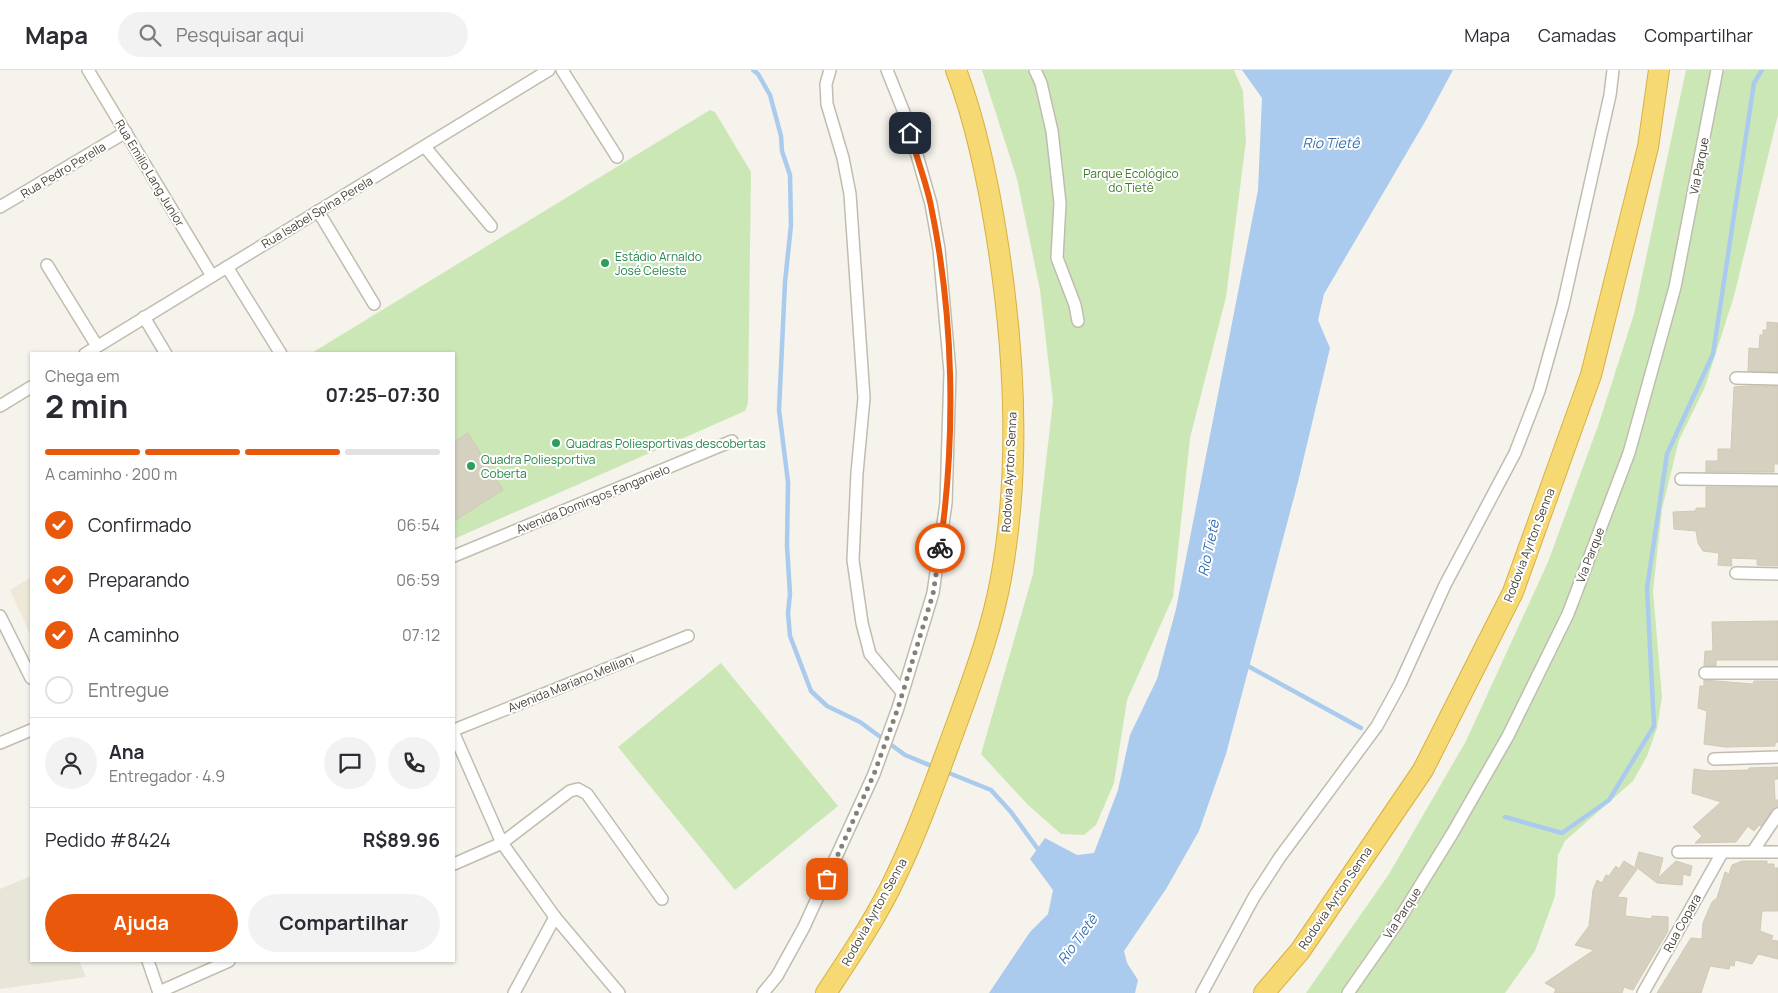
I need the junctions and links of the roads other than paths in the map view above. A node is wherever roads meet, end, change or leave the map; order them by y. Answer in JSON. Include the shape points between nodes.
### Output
{"nodes":[{"id":1,"x":88,"y":70,"type":"edge"},
{"id":2,"x":550,"y":70,"type":"edge"},
{"id":3,"x":562,"y":70,"type":"edge"},
{"id":4,"x":830,"y":70,"type":"edge"},
{"id":5,"x":887,"y":70,"type":"edge"},
{"id":6,"x":956,"y":70,"type":"edge"},
{"id":7,"x":1035,"y":70,"type":"edge"},
{"id":8,"x":1613,"y":70,"type":"edge"},
{"id":9,"x":1658,"y":70,"type":"edge"},
{"id":10,"x":1717,"y":70,"type":"edge"},
{"id":11,"x":126,"y":132,"type":"junction"},
{"id":12,"x":425,"y":146,"type":"junction"},
{"id":13,"x":616,"y":157,"type":"dead end"},
{"id":14,"x":0,"y":207,"type":"edge"},
{"id":15,"x":318,"y":211,"type":"junction"},
{"id":16,"x":491,"y":226,"type":"dead end"},
{"id":17,"x":48,"y":265,"type":"dead end"},
{"id":18,"x":227,"y":267,"type":"junction"},
{"id":19,"x":212,"y":276,"type":"junction"},
{"id":20,"x":374,"y":304,"type":"dead end"},
{"id":21,"x":144,"y":317,"type":"junction"},
{"id":22,"x":1078,"y":322,"type":"dead end"},
{"id":23,"x":97,"y":346,"type":"junction"},
{"id":24,"x":87,"y":352,"type":"edge"},
{"id":25,"x":165,"y":352,"type":"edge"},
{"id":26,"x":279,"y":352,"type":"edge"},
{"id":27,"x":1736,"y":378,"type":"dead end"},
{"id":28,"x":1778,"y":379,"type":"edge"},
{"id":29,"x":30,"y":388,"type":"edge"},
{"id":30,"x":0,"y":406,"type":"edge"},
{"id":31,"x":732,"y":441,"type":"dead end"},
{"id":32,"x":1681,"y":479,"type":"dead end"},
{"id":33,"x":1778,"y":480,"type":"edge"},
{"id":34,"x":455,"y":556,"type":"edge"},
{"id":35,"x":1736,"y":573,"type":"dead end"},
{"id":36,"x":1778,"y":574,"type":"edge"},
{"id":37,"x":0,"y":616,"type":"edge"},
{"id":38,"x":688,"y":636,"type":"dead end"},
{"id":39,"x":1778,"y":672,"type":"edge"},
{"id":40,"x":1705,"y":674,"type":"dead end"},
{"id":41,"x":30,"y":676,"type":"edge"},
{"id":42,"x":902,"y":692,"type":"junction"},
{"id":43,"x":30,"y":730,"type":"edge"},
{"id":44,"x":455,"y":730,"type":"edge"},
{"id":45,"x":455,"y":736,"type":"edge"},
{"id":46,"x":0,"y":743,"type":"edge"},
{"id":47,"x":1778,"y":757,"type":"edge"},
{"id":48,"x":1714,"y":759,"type":"dead end"},
{"id":49,"x":1778,"y":814,"type":"edge"},
{"id":50,"x":502,"y":843,"type":"junction"},
{"id":51,"x":1753,"y":851,"type":"junction"},
{"id":52,"x":1678,"y":852,"type":"dead end"},
{"id":53,"x":1722,"y":852,"type":"junction"},
{"id":54,"x":1778,"y":852,"type":"edge"},
{"id":55,"x":455,"y":864,"type":"edge"},
{"id":56,"x":662,"y":899,"type":"dead end"},
{"id":57,"x":555,"y":917,"type":"junction"},
{"id":58,"x":148,"y":962,"type":"edge"},
{"id":59,"x":228,"y":962,"type":"edge"},
{"id":60,"x":159,"y":992,"type":"edge"},
{"id":61,"x":514,"y":993,"type":"edge"},
{"id":62,"x":619,"y":993,"type":"edge"},
{"id":63,"x":764,"y":993,"type":"edge"},
{"id":64,"x":826,"y":993,"type":"edge"},
{"id":65,"x":1202,"y":993,"type":"edge"},
{"id":66,"x":1264,"y":993,"type":"edge"},
{"id":67,"x":1348,"y":993,"type":"edge"},
{"id":68,"x":1643,"y":993,"type":"edge"}],
"edges":[{"from":1,"to":11,"type":"street","name":"Rua Emilio Lang Junior"},
{"from":2,"to":12,"type":"street","name":"Rua Isabel Spina Perela"},
{"from":3,"to":13,"type":"street"},
{"from":4,"to":42,"type":"street","via":[[826,84],[827,104],[844,158],[850,194],[864,398],[853,560],[870,654]]},
{"from":5,"to":42,"type":"street","via":[[907,120],[931,204],[942,278],[950,372],[946,503],[933,594]]},
{"from":6,"to":64,"type":"highway","name":"Rodovia Ayrton Senna","via":[[966,97],[985,179],[1012,348],[1010,502],[1000,579],[981,657],[931,796],[895,878],[859,943]]},
{"from":7,"to":22,"type":"street","via":[[1052,131],[1060,203],[1057,258]]},
{"from":8,"to":65,"type":"street","via":[[1563,304],[1539,391],[1515,453],[1445,585],[1377,726],[1280,857],[1254,897]]},
{"from":9,"to":66,"type":"highway","name":"Rodovia Ayrton Senna","via":[[1648,147],[1591,375],[1513,592],[1423,770],[1300,951]]},
{"from":10,"to":67,"type":"street","name":"Via Parque","via":[[1675,288],[1629,453],[1568,614],[1508,736],[1457,826],[1397,923]]},
{"from":11,"to":14,"type":"street","name":"Rua Pedro Perella"},
{"from":11,"to":19,"type":"street","name":"Rua Emilio Lang Junior"},
{"from":12,"to":15,"type":"street","name":"Rua Isabel Spina Perela"},
{"from":12,"to":16,"type":"street"},
{"from":15,"to":18,"type":"street","name":"Rua Isabel Spina Perela"},
{"from":15,"to":20,"type":"street"},
{"from":17,"to":23,"type":"street"},
{"from":18,"to":19,"type":"street","name":"Rua Isabel Spina Perela"},
{"from":18,"to":26,"type":"street"},
{"from":19,"to":21,"type":"street","name":"Rua Isabel Spina Perela"},
{"from":21,"to":23,"type":"street","name":"Rua Isabel Spina Perela"},
{"from":21,"to":25,"type":"street"},
{"from":23,"to":24,"type":"street","name":"Rua Isabel Spina Perela"},
{"from":27,"to":28,"type":"street"},
{"from":29,"to":30,"type":"street"},
{"from":31,"to":34,"type":"street","name":"Avenida Domingos Fanganielo"},
{"from":32,"to":33,"type":"street"},
{"from":35,"to":36,"type":"street"},
{"from":37,"to":41,"type":"street"},
{"from":38,"to":44,"type":"street","name":"Avenida Mariano Melliani"},
{"from":39,"to":40,"type":"street"},
{"from":42,"to":63,"type":"street","via":[[874,774],[804,927]]},
{"from":43,"to":46,"type":"street"},
{"from":45,"to":50,"type":"street"},
{"from":47,"to":48,"type":"street"},
{"from":49,"to":51,"type":"street"},
{"from":50,"to":55,"type":"street"},
{"from":50,"to":56,"type":"street","via":[[570,791],[578,789],[587,794]]},
{"from":50,"to":57,"type":"street"},
{"from":51,"to":53,"type":"street"},
{"from":51,"to":54,"type":"street"},
{"from":52,"to":53,"type":"street"},
{"from":53,"to":68,"type":"street","name":"Rua Copara"},
{"from":57,"to":61,"type":"street"},
{"from":57,"to":62,"type":"street"},
{"from":58,"to":60,"type":"street"},
{"from":59,"to":60,"type":"street"}]}
